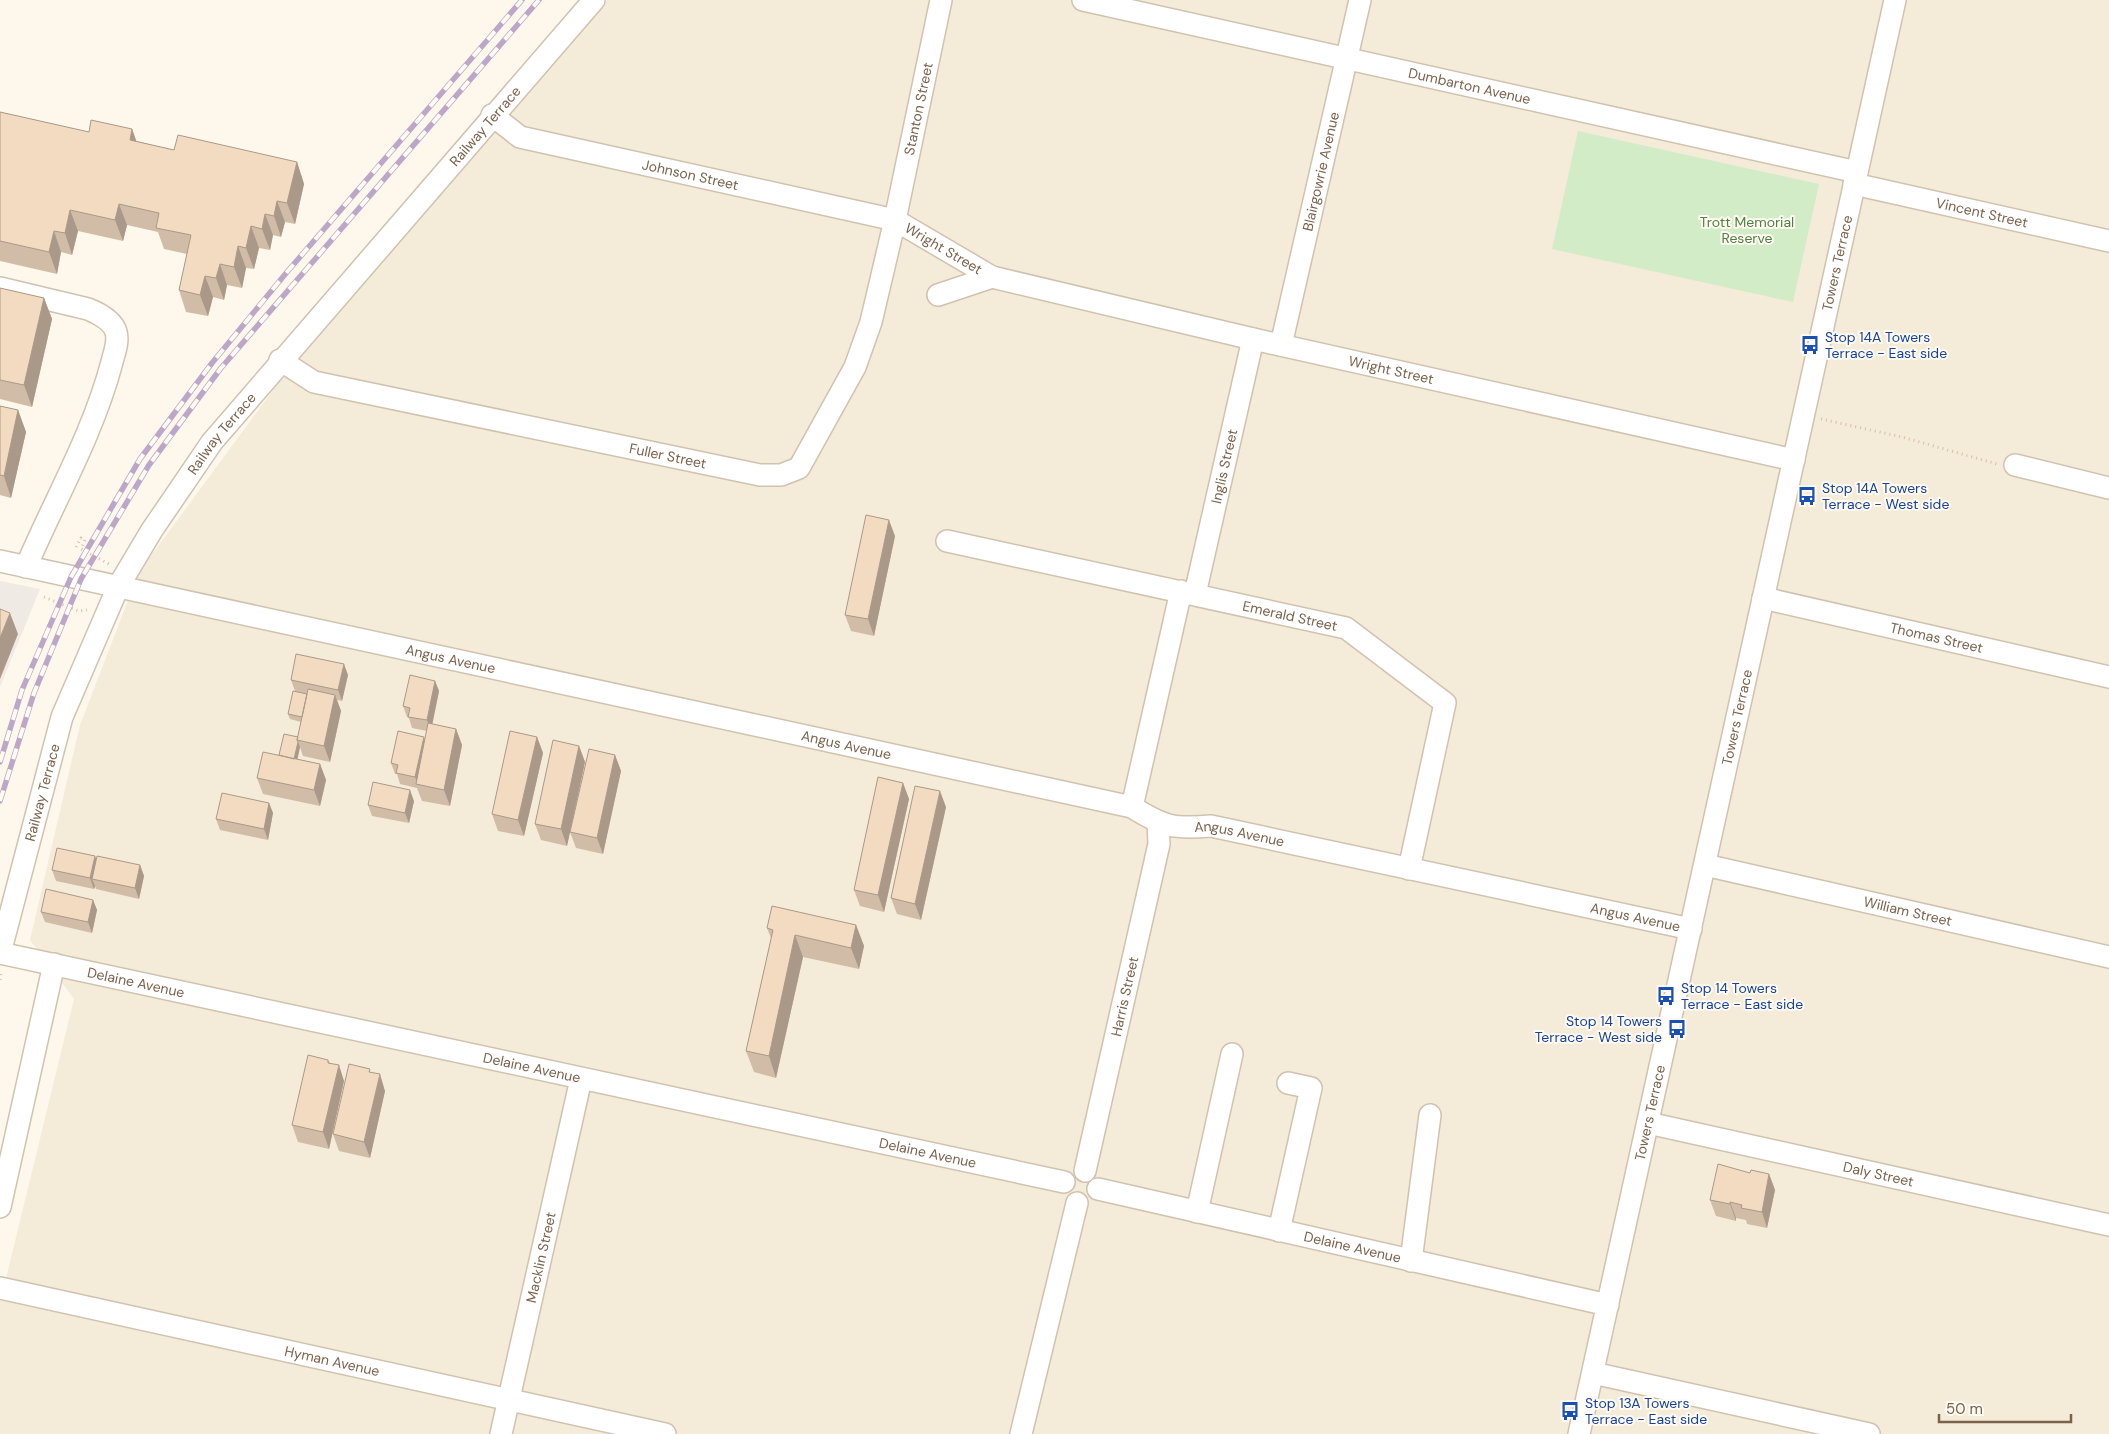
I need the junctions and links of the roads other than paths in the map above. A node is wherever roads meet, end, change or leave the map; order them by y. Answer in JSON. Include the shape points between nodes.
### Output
{"nodes":[{"id":1,"x":594,"y":0,"type":"edge"},
{"id":2,"x":941,"y":0,"type":"edge"},
{"id":3,"x":1083,"y":0,"type":"edge"},
{"id":4,"x":1360,"y":0,"type":"edge"},
{"id":5,"x":1895,"y":0,"type":"edge"},
{"id":6,"x":1347,"y":58,"type":"junction"},
{"id":7,"x":492,"y":115,"type":"junction"},
{"id":8,"x":1856,"y":178,"type":"junction"},
{"id":9,"x":895,"y":220,"type":"junction"},
{"id":10,"x":2109,"y":241,"type":"edge"},
{"id":11,"x":992,"y":277,"type":"junction"},
{"id":12,"x":0,"y":288,"type":"edge"},
{"id":13,"x":938,"y":295,"type":"dead end"},
{"id":14,"x":1253,"y":339,"type":"junction"},
{"id":15,"x":1281,"y":345,"type":"junction"},
{"id":16,"x":280,"y":360,"type":"junction"},
{"id":17,"x":1794,"y":460,"type":"junction"},
{"id":18,"x":2015,"y":465,"type":"road end"},
{"id":19,"x":2109,"y":488,"type":"edge"},
{"id":20,"x":946,"y":542,"type":"dead end"},
{"id":21,"x":0,"y":562,"type":"edge"},
{"id":22,"x":26,"y":567,"type":"junction"},
{"id":23,"x":118,"y":587,"type":"junction"},
{"id":24,"x":1188,"y":592,"type":"junction"},
{"id":25,"x":1763,"y":598,"type":"junction"},
{"id":26,"x":2109,"y":677,"type":"edge"},
{"id":27,"x":1132,"y":807,"type":"junction"},
{"id":28,"x":1158,"y":823,"type":"junction"},
{"id":29,"x":1704,"y":865,"type":"junction"},
{"id":30,"x":1409,"y":869,"type":"junction"},
{"id":31,"x":1691,"y":929,"type":"junction"},
{"id":32,"x":0,"y":953,"type":"edge"},
{"id":33,"x":2109,"y":957,"type":"edge"},
{"id":34,"x":54,"y":964,"type":"junction"},
{"id":35,"x":1232,"y":1054,"type":"dead end"},
{"id":36,"x":581,"y":1079,"type":"junction"},
{"id":37,"x":1288,"y":1083,"type":"dead end"},
{"id":38,"x":1430,"y":1115,"type":"dead end"},
{"id":39,"x":1648,"y":1123,"type":"junction"},
{"id":40,"x":1085,"y":1170,"type":"junction"},
{"id":41,"x":1064,"y":1182,"type":"junction"},
{"id":42,"x":1098,"y":1189,"type":"junction"},
{"id":43,"x":1077,"y":1203,"type":"junction"},
{"id":44,"x":0,"y":1207,"type":"edge"},
{"id":45,"x":1197,"y":1212,"type":"junction"},
{"id":46,"x":2109,"y":1225,"type":"edge"},
{"id":47,"x":1279,"y":1231,"type":"junction"},
{"id":48,"x":1411,"y":1261,"type":"junction"},
{"id":49,"x":0,"y":1288,"type":"edge"},
{"id":50,"x":1608,"y":1305,"type":"junction"},
{"id":51,"x":1593,"y":1372,"type":"junction"},
{"id":52,"x":508,"y":1400,"type":"junction"},
{"id":53,"x":501,"y":1434,"type":"edge"},
{"id":54,"x":665,"y":1434,"type":"edge"},
{"id":55,"x":1021,"y":1434,"type":"edge"},
{"id":56,"x":1580,"y":1434,"type":"edge"},
{"id":57,"x":1869,"y":1434,"type":"edge"}],
"edges":[{"from":1,"to":7,"type":"street","name":"Railway Terrace"},
{"from":2,"to":9,"type":"street","name":"Stanton Street"},
{"from":3,"to":6,"type":"street","name":"Dumbarton Avenue"},
{"from":4,"to":6,"type":"street","name":"Blairgowrie Avenue"},
{"from":5,"to":8,"type":"street","name":"Towers Terrace"},
{"from":6,"to":8,"type":"street","name":"Dumbarton Avenue"},
{"from":6,"to":15,"type":"street","name":"Blairgowrie Avenue"},
{"from":7,"to":9,"type":"street","name":"Johnson Street","via":[[520,137]]},
{"from":7,"to":16,"type":"street","name":"Railway Terrace"},
{"from":8,"to":10,"type":"street","name":"Vincent Street"},
{"from":8,"to":17,"type":"street","name":"Towers Terrace"},
{"from":9,"to":11,"type":"street","name":"Wright Street"},
{"from":9,"to":16,"type":"street","name":"Fuller Street","via":[[871,322],[855,367],[799,468],[781,475],[760,475],[314,382]]},
{"from":11,"to":13,"type":"street","name":"Wright Street"},
{"from":11,"to":14,"type":"street","name":"Wright Street"},
{"from":12,"to":22,"type":"street","via":[[88,309],[108,321],[116,331],[118,341],[89,430]]},
{"from":14,"to":15,"type":"street","name":"Wright Street"},
{"from":14,"to":24,"type":"street","name":"Inglis Street"},
{"from":15,"to":17,"type":"street","name":"Wright Street"},
{"from":16,"to":23,"type":"street","name":"Railway Terrace","via":[[212,442]]},
{"from":17,"to":25,"type":"street","name":"Towers Terrace"},
{"from":18,"to":19,"type":"street"},
{"from":20,"to":24,"type":"street","name":"Emerald Street"},
{"from":21,"to":22,"type":"street","name":"Angus Avenue"},
{"from":22,"to":23,"type":"street","name":"Angus Avenue"},
{"from":23,"to":27,"type":"street","name":"Angus Avenue"},
{"from":23,"to":32,"type":"street","name":"Railway Terrace","via":[[62,717]]},
{"from":24,"to":27,"type":"street","name":"Inglis Street"},
{"from":24,"to":30,"type":"street","name":"Emerald Street","via":[[1346,628],[1445,703]]},
{"from":25,"to":26,"type":"street","name":"Thomas Street"},
{"from":25,"to":29,"type":"street","name":"Towers Terrace"},
{"from":27,"to":28,"type":"street","name":"Angus Avenue"},
{"from":28,"to":30,"type":"street","name":"Angus Avenue","via":[[1186,828],[1211,826]]},
{"from":28,"to":40,"type":"street","name":"Harris Street","via":[[1159,844]]},
{"from":29,"to":31,"type":"street","name":"Towers Terrace"},
{"from":29,"to":33,"type":"street","name":"William Street"},
{"from":30,"to":31,"type":"street","name":"Angus Avenue"},
{"from":31,"to":39,"type":"street","name":"Towers Terrace"},
{"from":32,"to":34,"type":"street","name":"Delaine Avenue"},
{"from":34,"to":36,"type":"street","name":"Delaine Avenue"},
{"from":34,"to":44,"type":"street"},
{"from":35,"to":45,"type":"street"},
{"from":36,"to":41,"type":"street","name":"Delaine Avenue"},
{"from":36,"to":52,"type":"street","name":"Macklin Street"},
{"from":37,"to":47,"type":"street","via":[[1311,1088]]},
{"from":38,"to":48,"type":"street"},
{"from":39,"to":46,"type":"street","name":"Daly Street"},
{"from":39,"to":50,"type":"street","name":"Towers Terrace"},
{"from":40,"to":41,"type":"street","via":[[1074,1171]]},
{"from":40,"to":42,"type":"street","via":[[1095,1177]]},
{"from":41,"to":43,"type":"street","via":[[1067,1197]]},
{"from":42,"to":43,"type":"street","via":[[1093,1199]]},
{"from":42,"to":45,"type":"street","name":"Delaine Avenue"},
{"from":43,"to":55,"type":"street"},
{"from":45,"to":47,"type":"street","name":"Delaine Avenue"},
{"from":47,"to":48,"type":"street","name":"Delaine Avenue"},
{"from":48,"to":50,"type":"street","name":"Delaine Avenue"},
{"from":49,"to":52,"type":"street","name":"Hyman Avenue"},
{"from":50,"to":51,"type":"street","name":"Towers Terrace"},
{"from":51,"to":56,"type":"street","name":"Towers Terrace"},
{"from":51,"to":57,"type":"street"},
{"from":52,"to":53,"type":"street","name":"Macklin Street"},
{"from":52,"to":54,"type":"street","name":"Hyman Avenue"}]}
